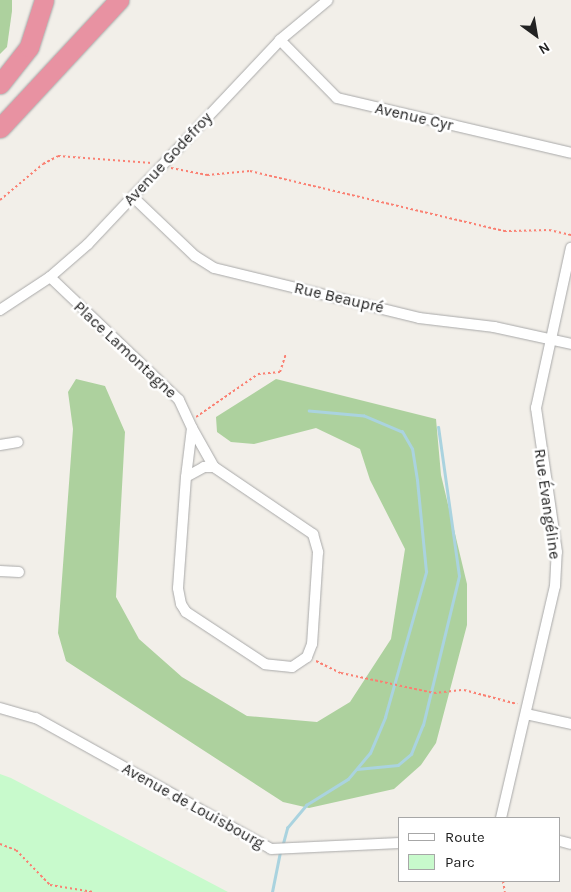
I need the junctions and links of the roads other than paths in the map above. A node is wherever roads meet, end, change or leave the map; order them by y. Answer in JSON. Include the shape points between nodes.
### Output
{"nodes":[{"id":1,"x":44,"y":0,"type":"edge"},
{"id":2,"x":119,"y":0,"type":"edge"},
{"id":3,"x":328,"y":0,"type":"edge"},
{"id":4,"x":280,"y":40,"type":"junction"},
{"id":5,"x":0,"y":84,"type":"edge"},
{"id":6,"x":0,"y":128,"type":"edge"},
{"id":7,"x":571,"y":153,"type":"edge"},
{"id":8,"x":133,"y":197,"type":"junction"},
{"id":9,"x":571,"y":248,"type":"edge"},
{"id":10,"x":50,"y":277,"type":"junction"},
{"id":11,"x":0,"y":310,"type":"edge"},
{"id":12,"x":549,"y":339,"type":"junction"},
{"id":13,"x":571,"y":344,"type":"edge"},
{"id":14,"x":192,"y":428,"type":"junction"},
{"id":15,"x":18,"y":442,"type":"dead end"},
{"id":16,"x":0,"y":445,"type":"edge"},
{"id":17,"x":214,"y":467,"type":"junction"},
{"id":18,"x":186,"y":477,"type":"junction"},
{"id":19,"x":0,"y":571,"type":"edge"},
{"id":20,"x":19,"y":572,"type":"dead end"},
{"id":21,"x":0,"y":708,"type":"edge"},
{"id":22,"x":527,"y":710,"type":"junction"},
{"id":23,"x":571,"y":724,"type":"edge"},
{"id":24,"x":502,"y":817,"type":"edge"},
{"id":25,"x":398,"y":842,"type":"edge"}],
"edges":[{"from":1,"to":5,"type":"highway","via":[[29,47]]},
{"from":2,"to":6,"type":"highway"},
{"from":3,"to":4,"type":"street","name":"Avenue Godefroy"},
{"from":4,"to":7,"type":"street","name":"Avenue Cyr","via":[[337,98]]},
{"from":4,"to":8,"type":"street","name":"Avenue Godefroy"},
{"from":8,"to":10,"type":"street","name":"Avenue Godefroy"},
{"from":8,"to":12,"type":"street","name":"Rue Beaupré","via":[[195,256],[214,268],[419,318],[494,327]]},
{"from":9,"to":12,"type":"street","name":"Rue Évangéline"},
{"from":10,"to":11,"type":"street","name":"Avenue Godefroy"},
{"from":10,"to":14,"type":"street","name":"Place Lamontagne","via":[[178,400]]},
{"from":12,"to":13,"type":"street","name":"Rue Beaupré"},
{"from":12,"to":22,"type":"street","name":"Rue Évangéline","via":[[536,408],[557,552],[555,586]]},
{"from":14,"to":17,"type":"street","name":"Place Lamontagne"},
{"from":14,"to":18,"type":"street"},
{"from":15,"to":16,"type":"street"},
{"from":17,"to":18,"type":"street","via":[[204,467]]},
{"from":17,"to":18,"type":"street","name":"Place Lamontagne","via":[[306,527],[317,542],[312,644],[307,657],[292,667],[265,664],[186,612],[181,604],[178,588]]},
{"from":19,"to":20,"type":"street"},
{"from":21,"to":25,"type":"street","name":"Avenue de Louisbourg","via":[[36,718],[271,849]]},
{"from":22,"to":23,"type":"street"},
{"from":22,"to":24,"type":"street","name":"Rue Évangéline"}]}
